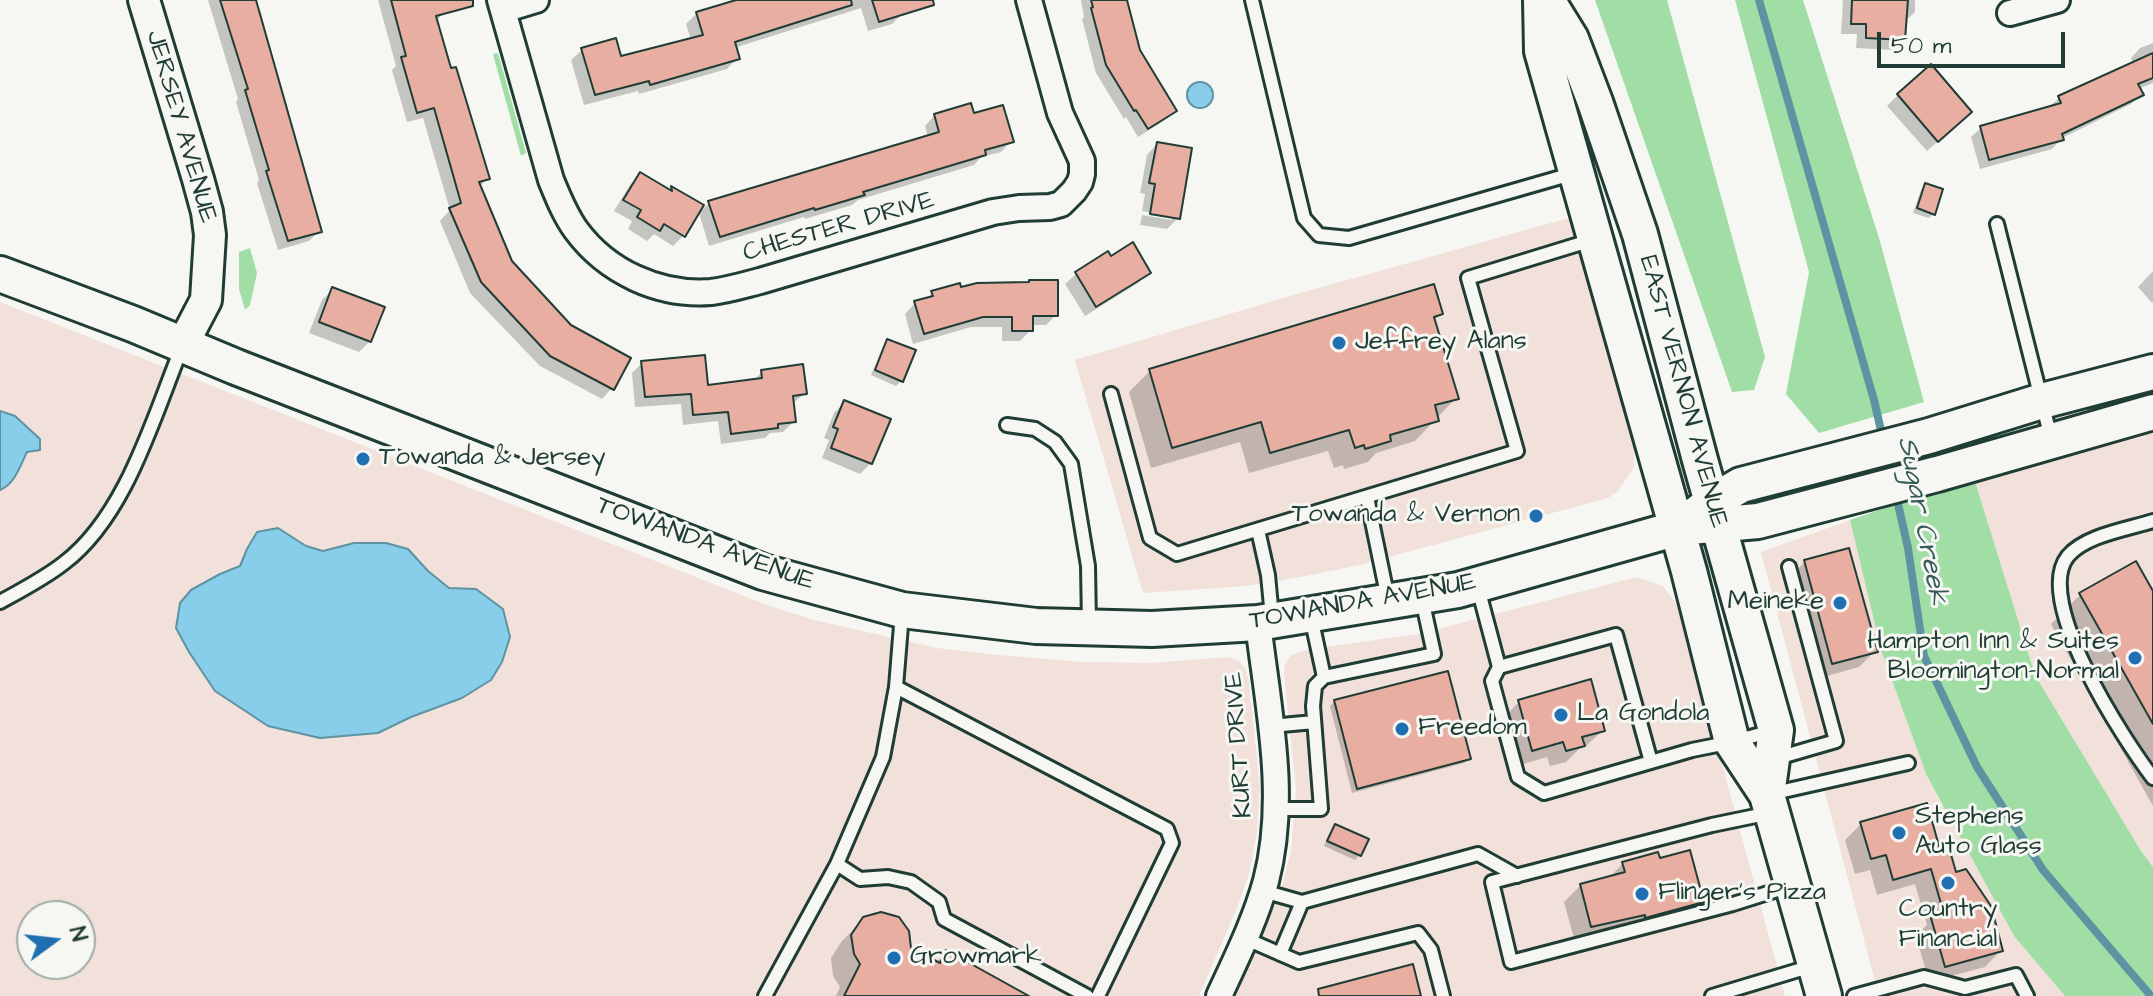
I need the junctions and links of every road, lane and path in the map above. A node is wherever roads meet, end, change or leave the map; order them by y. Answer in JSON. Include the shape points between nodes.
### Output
{"nodes":[{"id":1,"x":144,"y":0,"type":"edge"},
{"id":2,"x":536,"y":0,"type":"edge"},
{"id":3,"x":1029,"y":0,"type":"edge"},
{"id":4,"x":1252,"y":0,"type":"edge"},
{"id":5,"x":1541,"y":0,"type":"edge"},
{"id":6,"x":1547,"y":0,"type":"edge"},
{"id":7,"x":2057,"y":0,"type":"edge"},
{"id":8,"x":501,"y":5,"type":"edge"},
{"id":9,"x":2010,"y":13,"type":"dead end"},
{"id":10,"x":1576,"y":173,"type":"junction"},
{"id":11,"x":1997,"y":224,"type":"dead end"},
{"id":12,"x":1595,"y":239,"type":"junction"},
{"id":13,"x":0,"y":274,"type":"edge"},
{"id":14,"x":183,"y":344,"type":"junction"},
{"id":15,"x":2153,"y":372,"type":"edge"},
{"id":16,"x":1111,"y":394,"type":"dead end"},
{"id":17,"x":2042,"y":401,"type":"junction"},
{"id":18,"x":2153,"y":412,"type":"edge"},
{"id":19,"x":1007,"y":425,"type":"dead end"},
{"id":20,"x":2052,"y":441,"type":"junction"},
{"id":21,"x":1367,"y":497,"type":"junction"},
{"id":22,"x":1715,"y":513,"type":"junction"},
{"id":23,"x":2153,"y":521,"type":"edge"},
{"id":24,"x":1678,"y":528,"type":"junction"},
{"id":25,"x":1258,"y":530,"type":"junction"},
{"id":26,"x":1789,"y":567,"type":"dead end"},
{"id":27,"x":1477,"y":585,"type":"junction"},
{"id":28,"x":1405,"y":599,"type":"junction"},
{"id":29,"x":0,"y":602,"type":"edge"},
{"id":30,"x":902,"y":610,"type":"junction"},
{"id":31,"x":1311,"y":614,"type":"junction"},
{"id":32,"x":1265,"y":622,"type":"junction"},
{"id":33,"x":1089,"y":627,"type":"junction"},
{"id":34,"x":1499,"y":667,"type":"junction"},
{"id":35,"x":1324,"y":677,"type":"junction"},
{"id":36,"x":896,"y":687,"type":"junction"},
{"id":37,"x":1314,"y":722,"type":"junction"},
{"id":38,"x":1271,"y":726,"type":"junction"},
{"id":39,"x":1757,"y":749,"type":"junction"},
{"id":40,"x":1651,"y":762,"type":"junction"},
{"id":41,"x":1908,"y":763,"type":"dead end"},
{"id":42,"x":2153,"y":778,"type":"edge"},
{"id":43,"x":1770,"y":804,"type":"junction"},
{"id":44,"x":1276,"y":809,"type":"junction"},
{"id":45,"x":837,"y":864,"type":"junction"},
{"id":46,"x":1517,"y":876,"type":"junction"},
{"id":47,"x":1793,"y":886,"type":"junction"},
{"id":48,"x":1263,"y":891,"type":"junction"},
{"id":49,"x":1302,"y":902,"type":"junction"},
{"id":50,"x":1244,"y":938,"type":"junction"},
{"id":51,"x":1280,"y":954,"type":"junction"},
{"id":52,"x":1820,"y":981,"type":"edge"},
{"id":53,"x":765,"y":996,"type":"edge"},
{"id":54,"x":1087,"y":996,"type":"edge"},
{"id":55,"x":1098,"y":996,"type":"edge"},
{"id":56,"x":1219,"y":996,"type":"edge"},
{"id":57,"x":1443,"y":996,"type":"edge"},
{"id":58,"x":1712,"y":996,"type":"edge"},
{"id":59,"x":1854,"y":996,"type":"edge"},
{"id":60,"x":2027,"y":996,"type":"edge"}],
"edges":[{"from":1,"to":14,"type":"street","name":"JERSEY AVENUE","via":[[210,235],[206,300]]},
{"from":2,"to":8,"type":"street"},
{"from":3,"to":8,"type":"street","name":"CHESTER DRIVE","via":[[1060,113],[1082,161],[1080,182],[1061,204],[993,212],[707,292],[664,288],[633,277],[608,262],[574,227],[543,155]]},
{"from":4,"to":10,"type":"lane","via":[[1304,218],[1319,235],[1349,238]]},
{"from":5,"to":10,"type":"main road","name":"EAST VERNON AVENUE","via":[[1542,51]]},
{"from":6,"to":22,"type":"main road","name":"EAST VERNON AVENUE","via":[[1571,39],[1640,234]]},
{"from":7,"to":9,"type":"street"},
{"from":10,"to":12,"type":"main road","name":"EAST VERNON AVENUE"},
{"from":11,"to":17,"type":"lane"},
{"from":12,"to":21,"type":"lane","via":[[1468,278],[1517,451]]},
{"from":12,"to":24,"type":"main road","name":"EAST VERNON AVENUE"},
{"from":13,"to":14,"type":"main road","name":"TOWANDA AVENUE"},
{"from":14,"to":29,"type":"lane","via":[[129,478],[98,530],[65,563]]},
{"from":14,"to":30,"type":"main road","name":"TOWANDA AVENUE","via":[[763,572]]},
{"from":15,"to":17,"type":"main road"},
{"from":16,"to":25,"type":"lane","via":[[1150,538],[1177,554]]},
{"from":17,"to":20,"type":"lane"},
{"from":17,"to":22,"type":"main road","via":[[1741,485]]},
{"from":18,"to":20,"type":"main road"},
{"from":19,"to":33,"type":"lane","via":[[1035,429],[1055,442],[1071,464],[1088,566]]},
{"from":20,"to":22,"type":"main road","via":[[1758,521]]},
{"from":21,"to":25,"type":"lane"},
{"from":21,"to":28,"type":"lane"},
{"from":22,"to":24,"type":"main road"},
{"from":22,"to":39,"type":"main road","name":"EAST VERNON AVENUE"},
{"from":23,"to":42,"type":"lane","via":[[2078,547],[2068,556],[2059,581],[2074,642],[2106,709]]},
{"from":24,"to":27,"type":"main road","name":"TOWANDA AVENUE"},
{"from":24,"to":39,"type":"main road","name":"EAST VERNON AVENUE"},
{"from":25,"to":32,"type":"lane","via":[[1268,575]]},
{"from":26,"to":39,"type":"lane","via":[[1836,741]]},
{"from":27,"to":28,"type":"main road","name":"TOWANDA AVENUE"},
{"from":27,"to":34,"type":"lane"},
{"from":28,"to":31,"type":"main road","name":"TOWANDA AVENUE"},
{"from":28,"to":35,"type":"lane","via":[[1434,654]]},
{"from":30,"to":33,"type":"main road","name":"TOWANDA AVENUE"},
{"from":30,"to":36,"type":"lane"},
{"from":31,"to":32,"type":"main road","name":"TOWANDA AVENUE"},
{"from":31,"to":35,"type":"lane"},
{"from":32,"to":33,"type":"main road","name":"TOWANDA AVENUE"},
{"from":32,"to":38,"type":"street","name":"KURT DRIVE"},
{"from":34,"to":40,"type":"lane","via":[[1616,635]]},
{"from":34,"to":40,"type":"lane","via":[[1492,681],[1518,777],[1544,793]]},
{"from":35,"to":37,"type":"lane","via":[[1315,686]]},
{"from":36,"to":45,"type":"lane","via":[[883,757]]},
{"from":36,"to":55,"type":"lane","via":[[1167,829],[1172,843]]},
{"from":37,"to":38,"type":"lane"},
{"from":37,"to":44,"type":"lane","via":[[1321,809]]},
{"from":38,"to":44,"type":"street","name":"KURT DRIVE"},
{"from":39,"to":40,"type":"lane","via":[[1692,750]]},
{"from":39,"to":43,"type":"main road","name":"EAST VERNON AVENUE"},
{"from":41,"to":43,"type":"lane"},
{"from":43,"to":46,"type":"lane","via":[[1712,825]]},
{"from":43,"to":47,"type":"main road","name":"EAST VERNON AVENUE"},
{"from":44,"to":48,"type":"street","name":"KURT DRIVE"},
{"from":45,"to":53,"type":"lane"},
{"from":45,"to":54,"type":"lane","via":[[860,879],[911,882],[939,902],[944,919]]},
{"from":46,"to":47,"type":"lane","via":[[1492,882],[1511,962]]},
{"from":46,"to":49,"type":"lane","via":[[1478,854]]},
{"from":47,"to":52,"type":"main road","name":"EAST VERNON AVENUE"},
{"from":48,"to":49,"type":"lane"},
{"from":48,"to":50,"type":"street","name":"KURT DRIVE"},
{"from":49,"to":51,"type":"lane"},
{"from":50,"to":51,"type":"lane"},
{"from":50,"to":56,"type":"street","name":"KURT DRIVE"},
{"from":51,"to":57,"type":"lane","via":[[1299,962],[1418,933],[1431,950]]},
{"from":52,"to":58,"type":"lane"},
{"from":59,"to":60,"type":"lane","via":[[1924,977],[1965,988],[2016,975]]}]}
